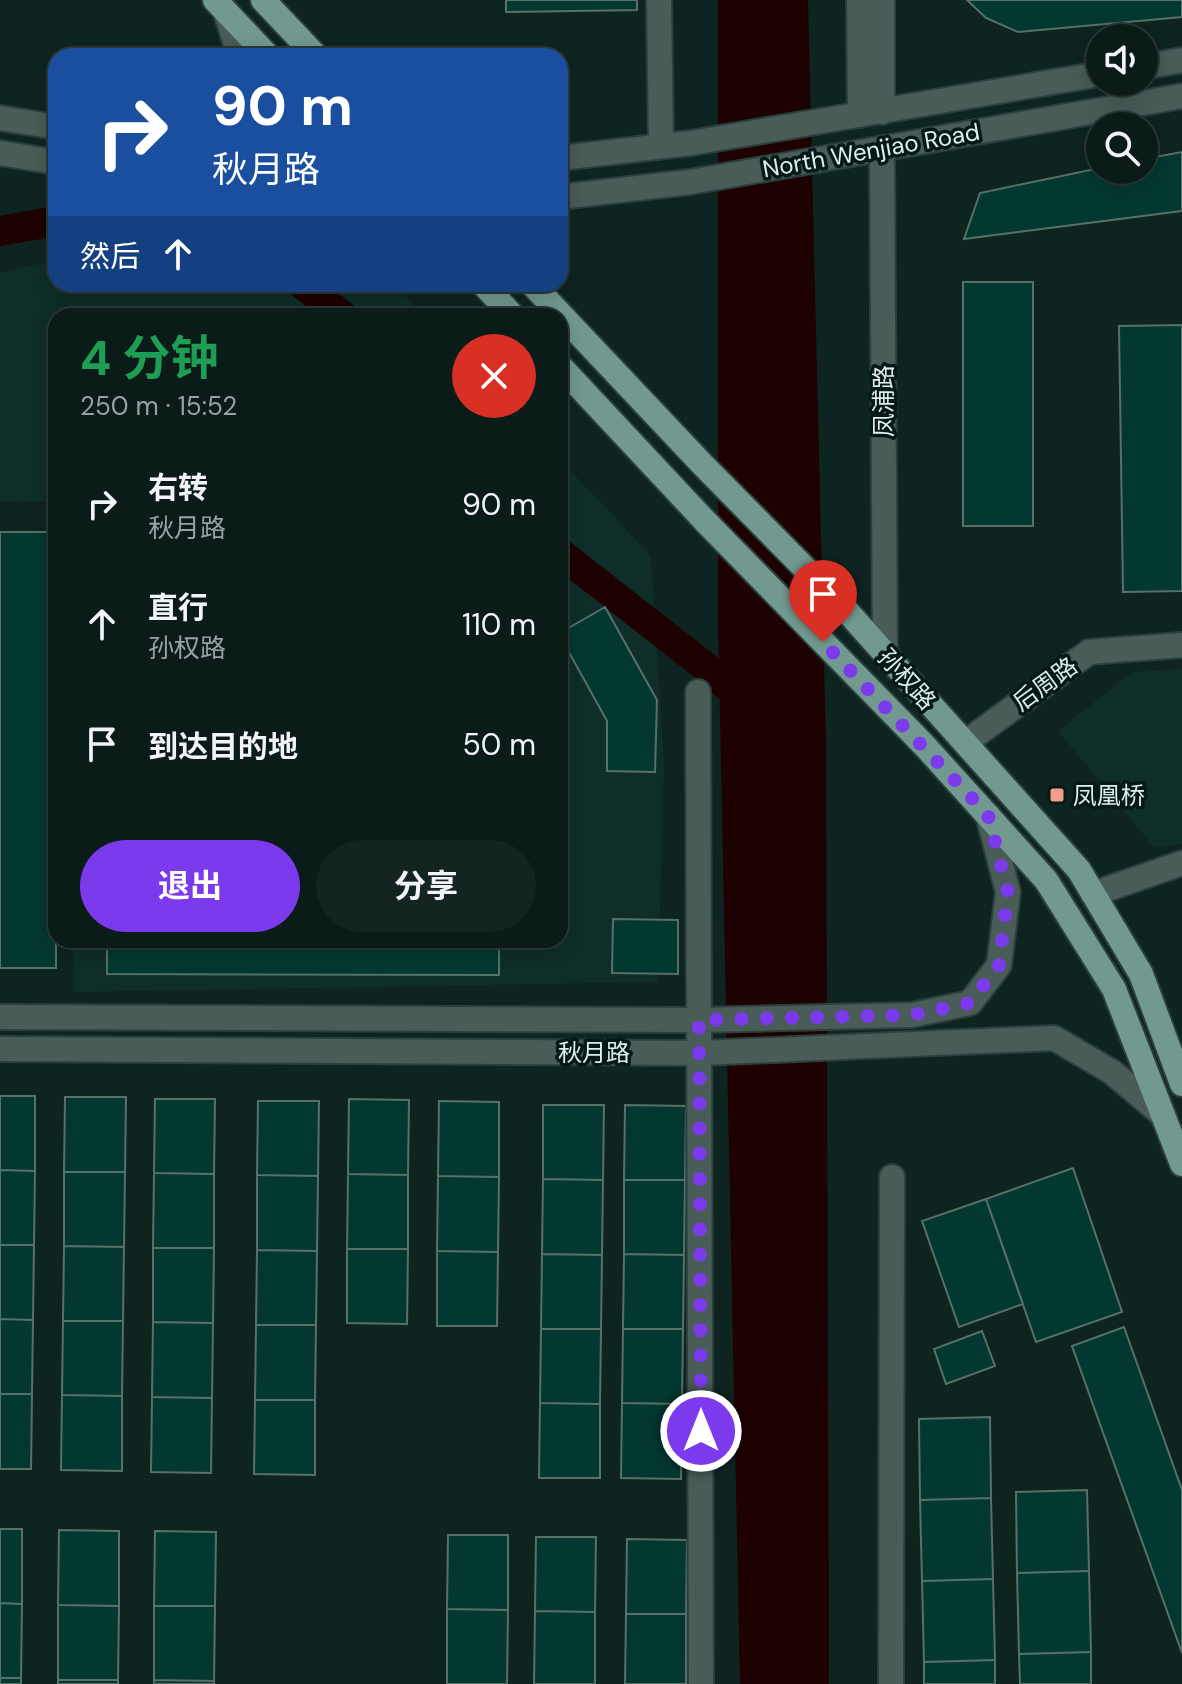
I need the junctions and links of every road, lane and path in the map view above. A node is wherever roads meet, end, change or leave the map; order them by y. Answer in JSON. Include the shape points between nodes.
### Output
{"nodes":[{"id":1,"x":263,"y":0,"type":"edge"},
{"id":2,"x":659,"y":0,"type":"edge"},
{"id":3,"x":859,"y":0,"type":"edge"},
{"id":4,"x":882,"y":0,"type":"edge"},
{"id":5,"x":220,"y":5,"type":"edge"},
{"id":6,"x":236,"y":48,"type":"edge"},
{"id":7,"x":260,"y":48,"type":"edge"},
{"id":8,"x":308,"y":48,"type":"edge"},
{"id":9,"x":1182,"y":60,"type":"edge"},
{"id":10,"x":1158,"y":64,"type":"edge"},
{"id":11,"x":1086,"y":76,"type":"edge"},
{"id":12,"x":1182,"y":96,"type":"edge"},
{"id":13,"x":871,"y":113,"type":"junction"},
{"id":14,"x":0,"y":118,"type":"edge"},
{"id":15,"x":48,"y":126,"type":"edge"},
{"id":16,"x":661,"y":146,"type":"junction"},
{"id":17,"x":882,"y":148,"type":"junction"},
{"id":18,"x":0,"y":153,"type":"edge"},
{"id":19,"x":568,"y":157,"type":"edge"},
{"id":20,"x":48,"y":161,"type":"edge"},
{"id":21,"x":568,"y":196,"type":"edge"},
{"id":22,"x":490,"y":292,"type":"edge"},
{"id":23,"x":540,"y":292,"type":"edge"},
{"id":24,"x":506,"y":308,"type":"edge"},
{"id":25,"x":555,"y":308,"type":"edge"},
{"id":26,"x":568,"y":322,"type":"edge"},
{"id":27,"x":568,"y":375,"type":"edge"},
{"id":28,"x":1182,"y":645,"type":"edge"},
{"id":29,"x":885,"y":654,"type":"junction"},
{"id":30,"x":698,"y":692,"type":"dead end"},
{"id":31,"x":965,"y":743,"type":"junction"},
{"id":32,"x":988,"y":815,"type":"junction"},
{"id":33,"x":1182,"y":863,"type":"edge"},
{"id":34,"x":1093,"y":894,"type":"junction"},
{"id":35,"x":0,"y":1017,"type":"edge"},
{"id":36,"x":700,"y":1020,"type":"junction"},
{"id":37,"x":0,"y":1049,"type":"edge"},
{"id":38,"x":700,"y":1053,"type":"junction"},
{"id":39,"x":1182,"y":1084,"type":"edge"},
{"id":40,"x":1163,"y":1115,"type":"junction"},
{"id":41,"x":1182,"y":1164,"type":"edge"},
{"id":42,"x":892,"y":1177,"type":"dead end"},
{"id":43,"x":701,"y":1684,"type":"edge"},
{"id":44,"x":891,"y":1684,"type":"edge"}],
"edges":[{"from":1,"to":8,"type":"main road"},
{"from":2,"to":16,"type":"street"},
{"from":3,"to":13,"type":"street"},
{"from":4,"to":13,"type":"street"},
{"from":5,"to":6,"type":"street"},
{"from":5,"to":7,"type":"main road"},
{"from":9,"to":10,"type":"street"},
{"from":11,"to":13,"type":"street","name":"North Wenjiao Road"},
{"from":12,"to":17,"type":"street","name":"North Wenjiao Road"},
{"from":13,"to":16,"type":"street","name":"North Wenjiao Road"},
{"from":14,"to":15,"type":"street"},
{"from":16,"to":19,"type":"street","name":"North Wenjiao Road"},
{"from":17,"to":21,"type":"street","name":"North Wenjiao Road","via":[[690,182]]},
{"from":17,"to":29,"type":"street","name":"凤浦路"},
{"from":18,"to":20,"type":"street"},
{"from":22,"to":24,"type":"main road"},
{"from":23,"to":25,"type":"main road","name":"孙权路"},
{"from":26,"to":29,"type":"main road","name":"孙权路"},
{"from":27,"to":32,"type":"main road","name":"孙权路"},
{"from":28,"to":31,"type":"street","name":"后周路","via":[[1089,652]]},
{"from":29,"to":31,"type":"main road","name":"孙权路"},
{"from":30,"to":36,"type":"street"},
{"from":31,"to":34,"type":"main road","name":"孙权路","via":[[1079,870]]},
{"from":32,"to":36,"type":"street","name":"秋月路","via":[[1008,892],[999,965],[970,1003],[908,1015]]},
{"from":32,"to":40,"type":"main road","name":"孙权路","via":[[1046,880],[1114,989]]},
{"from":33,"to":34,"type":"street"},
{"from":34,"to":39,"type":"main road","name":"孙权路","via":[[1141,974]]},
{"from":35,"to":36,"type":"street","name":"秋月路"},
{"from":36,"to":38,"type":"street"},
{"from":37,"to":38,"type":"street","name":"秋月路"},
{"from":38,"to":40,"type":"street","name":"秋月路","via":[[1054,1038],[1112,1072]]},
{"from":38,"to":43,"type":"street"},
{"from":40,"to":41,"type":"main road","name":"孙权路"},
{"from":42,"to":44,"type":"street"}]}
